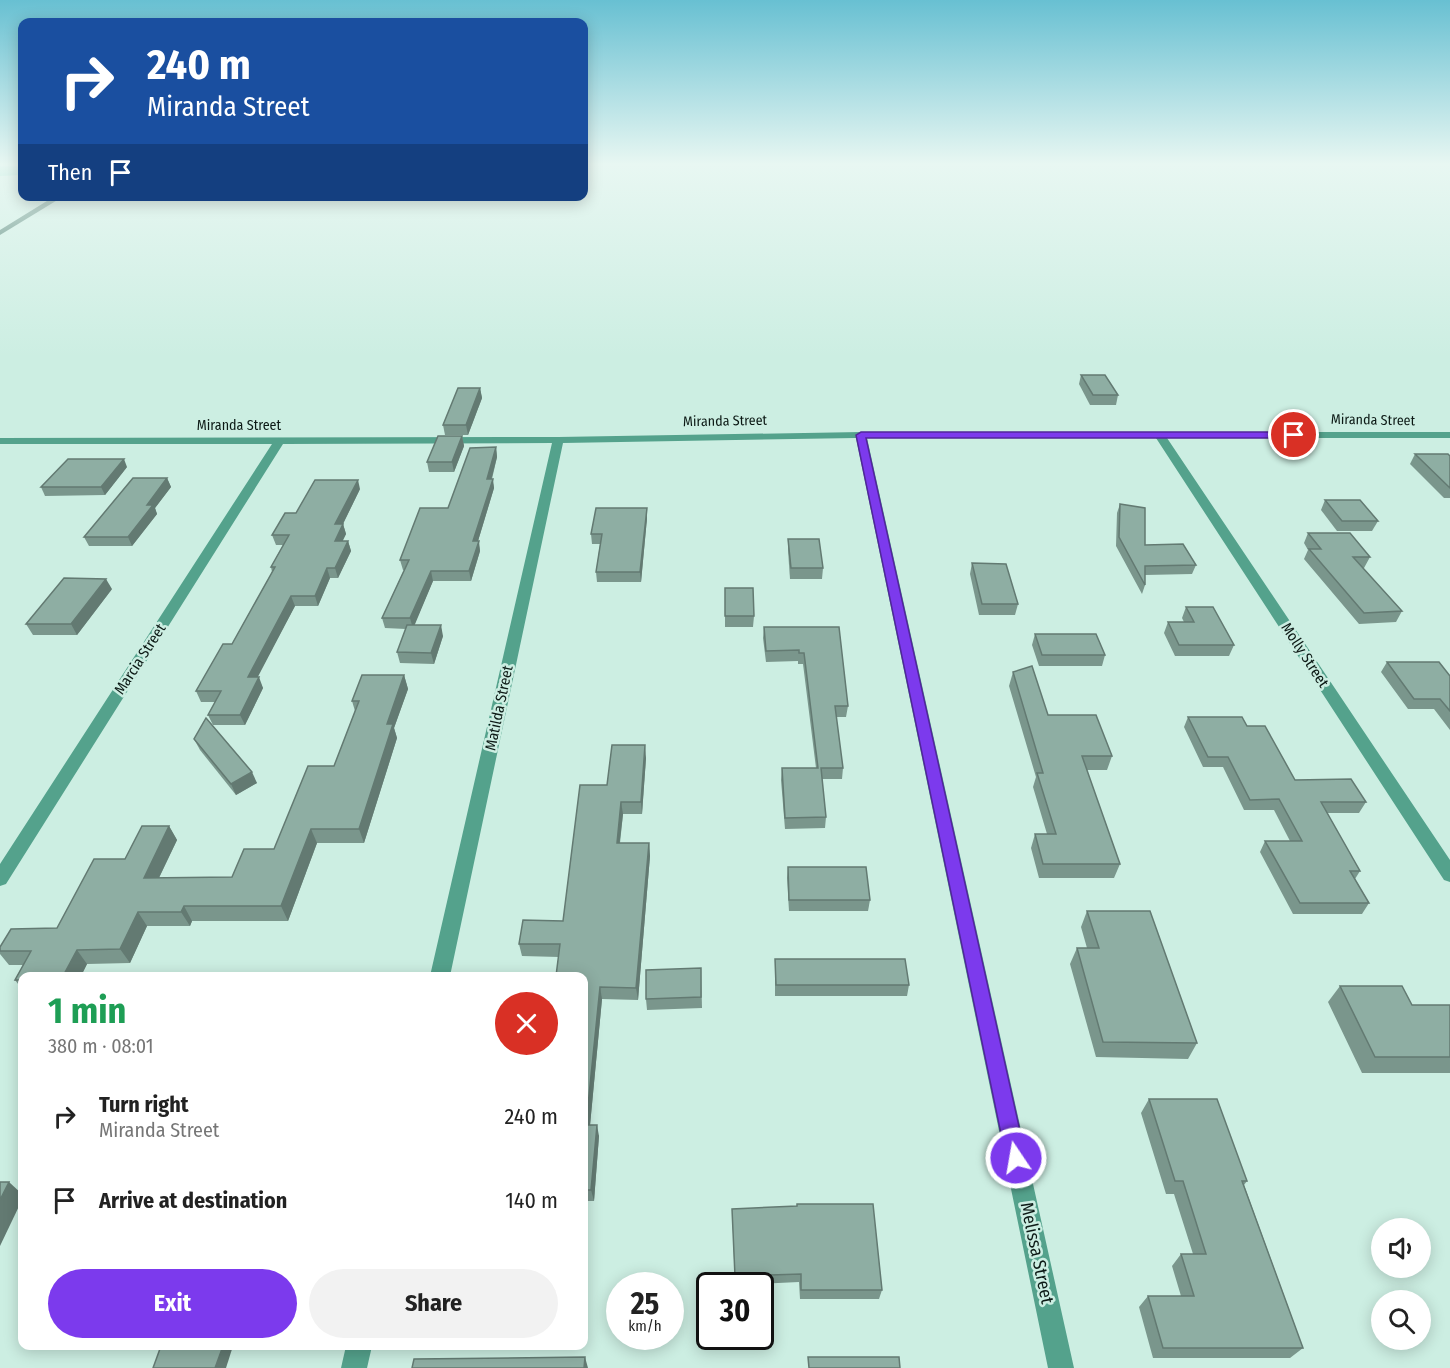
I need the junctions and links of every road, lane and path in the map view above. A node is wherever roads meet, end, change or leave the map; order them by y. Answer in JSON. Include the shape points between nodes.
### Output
{"nodes":[{"id":1,"x":861,"y":435,"type":"junction"},
{"id":2,"x":1159,"y":435,"type":"junction"},
{"id":3,"x":1450,"y":435,"type":"edge"},
{"id":4,"x":280,"y":440,"type":"junction"},
{"id":5,"x":558,"y":440,"type":"junction"},
{"id":6,"x":0,"y":441,"type":"edge"},
{"id":7,"x":1450,"y":875,"type":"edge"},
{"id":8,"x":0,"y":879,"type":"edge"},
{"id":9,"x":441,"y":972,"type":"edge"},
{"id":10,"x":357,"y":1350,"type":"edge"},
{"id":11,"x":354,"y":1368,"type":"edge"},
{"id":12,"x":1061,"y":1368,"type":"edge"}],
"edges":[{"from":1,"to":2,"type":"street","name":"Miranda Street"},
{"from":1,"to":5,"type":"street","name":"Miranda Street"},
{"from":1,"to":12,"type":"street","name":"Melissa Street"},
{"from":2,"to":3,"type":"street","name":"Miranda Street"},
{"from":2,"to":7,"type":"street","name":"Molly Street"},
{"from":4,"to":5,"type":"street","name":"Miranda Street"},
{"from":4,"to":6,"type":"street","name":"Miranda Street"},
{"from":4,"to":8,"type":"street","name":"Marcia Street"},
{"from":5,"to":9,"type":"street","name":"Matilda Street"},
{"from":10,"to":11,"type":"street"}]}
